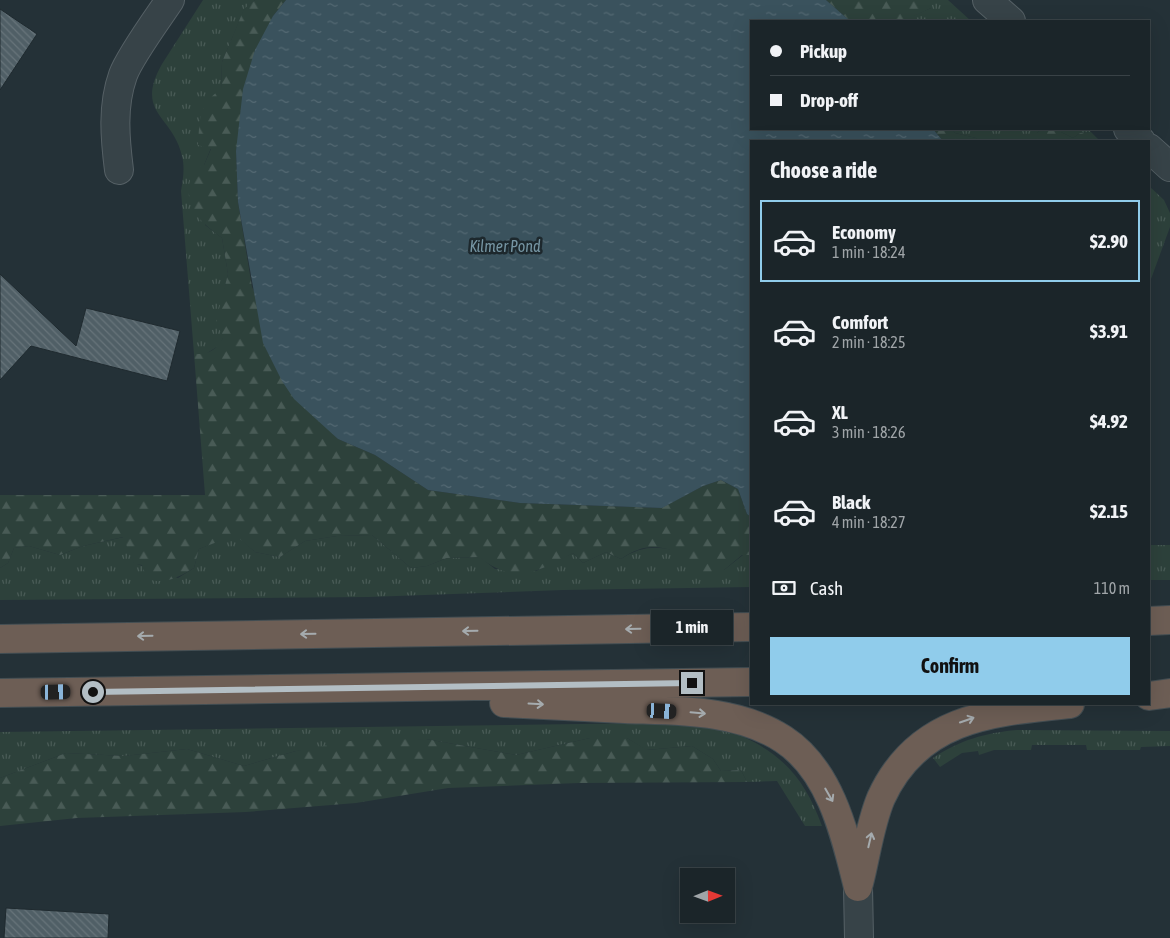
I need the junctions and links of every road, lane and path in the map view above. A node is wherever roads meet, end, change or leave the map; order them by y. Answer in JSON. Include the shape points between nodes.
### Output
{"nodes":[{"id":1,"x":170,"y":0,"type":"edge"},
{"id":2,"x":987,"y":0,"type":"edge"},
{"id":3,"x":1010,"y":20,"type":"edge"},
{"id":4,"x":1129,"y":130,"type":"edge"},
{"id":5,"x":1140,"y":140,"type":"edge"},
{"id":6,"x":1150,"y":149,"type":"edge"},
{"id":7,"x":1170,"y":168,"type":"edge"},
{"id":8,"x":119,"y":170,"type":"dead end"},
{"id":9,"x":1170,"y":620,"type":"edge"},
{"id":10,"x":1150,"y":621,"type":"edge"},
{"id":11,"x":750,"y":627,"type":"edge"},
{"id":12,"x":0,"y":638,"type":"edge"},
{"id":13,"x":1150,"y":680,"type":"edge"},
{"id":14,"x":750,"y":682,"type":"edge"},
{"id":15,"x":1170,"y":682,"type":"edge"},
{"id":16,"x":242,"y":690,"type":"junction"},
{"id":17,"x":0,"y":693,"type":"edge"},
{"id":18,"x":1170,"y":693,"type":"edge"},
{"id":19,"x":1150,"y":696,"type":"edge"},
{"id":20,"x":1060,"y":705,"type":"edge"},
{"id":21,"x":858,"y":887,"type":"junction"},
{"id":22,"x":859,"y":938,"type":"edge"}],
"edges":[{"from":1,"to":8,"type":"street","via":[[124,74],[115,107]]},
{"from":2,"to":3,"type":"street"},
{"from":4,"to":5,"type":"street"},
{"from":6,"to":7,"type":"street"},
{"from":9,"to":10,"type":"highway"},
{"from":11,"to":12,"type":"highway","one_way":true},
{"from":13,"to":15,"type":"highway"},
{"from":14,"to":16,"type":"highway"},
{"from":16,"to":17,"type":"highway"},
{"from":16,"to":21,"type":"highway","one_way":true,"via":[[702,713],[759,727],[783,739],[818,777],[842,825]]},
{"from":18,"to":19,"type":"highway"},
{"from":21,"to":20,"type":"highway","one_way":true,"via":[[880,800],[908,756],[927,740],[964,721],[1013,710]]},
{"from":21,"to":22,"type":"street"}]}
